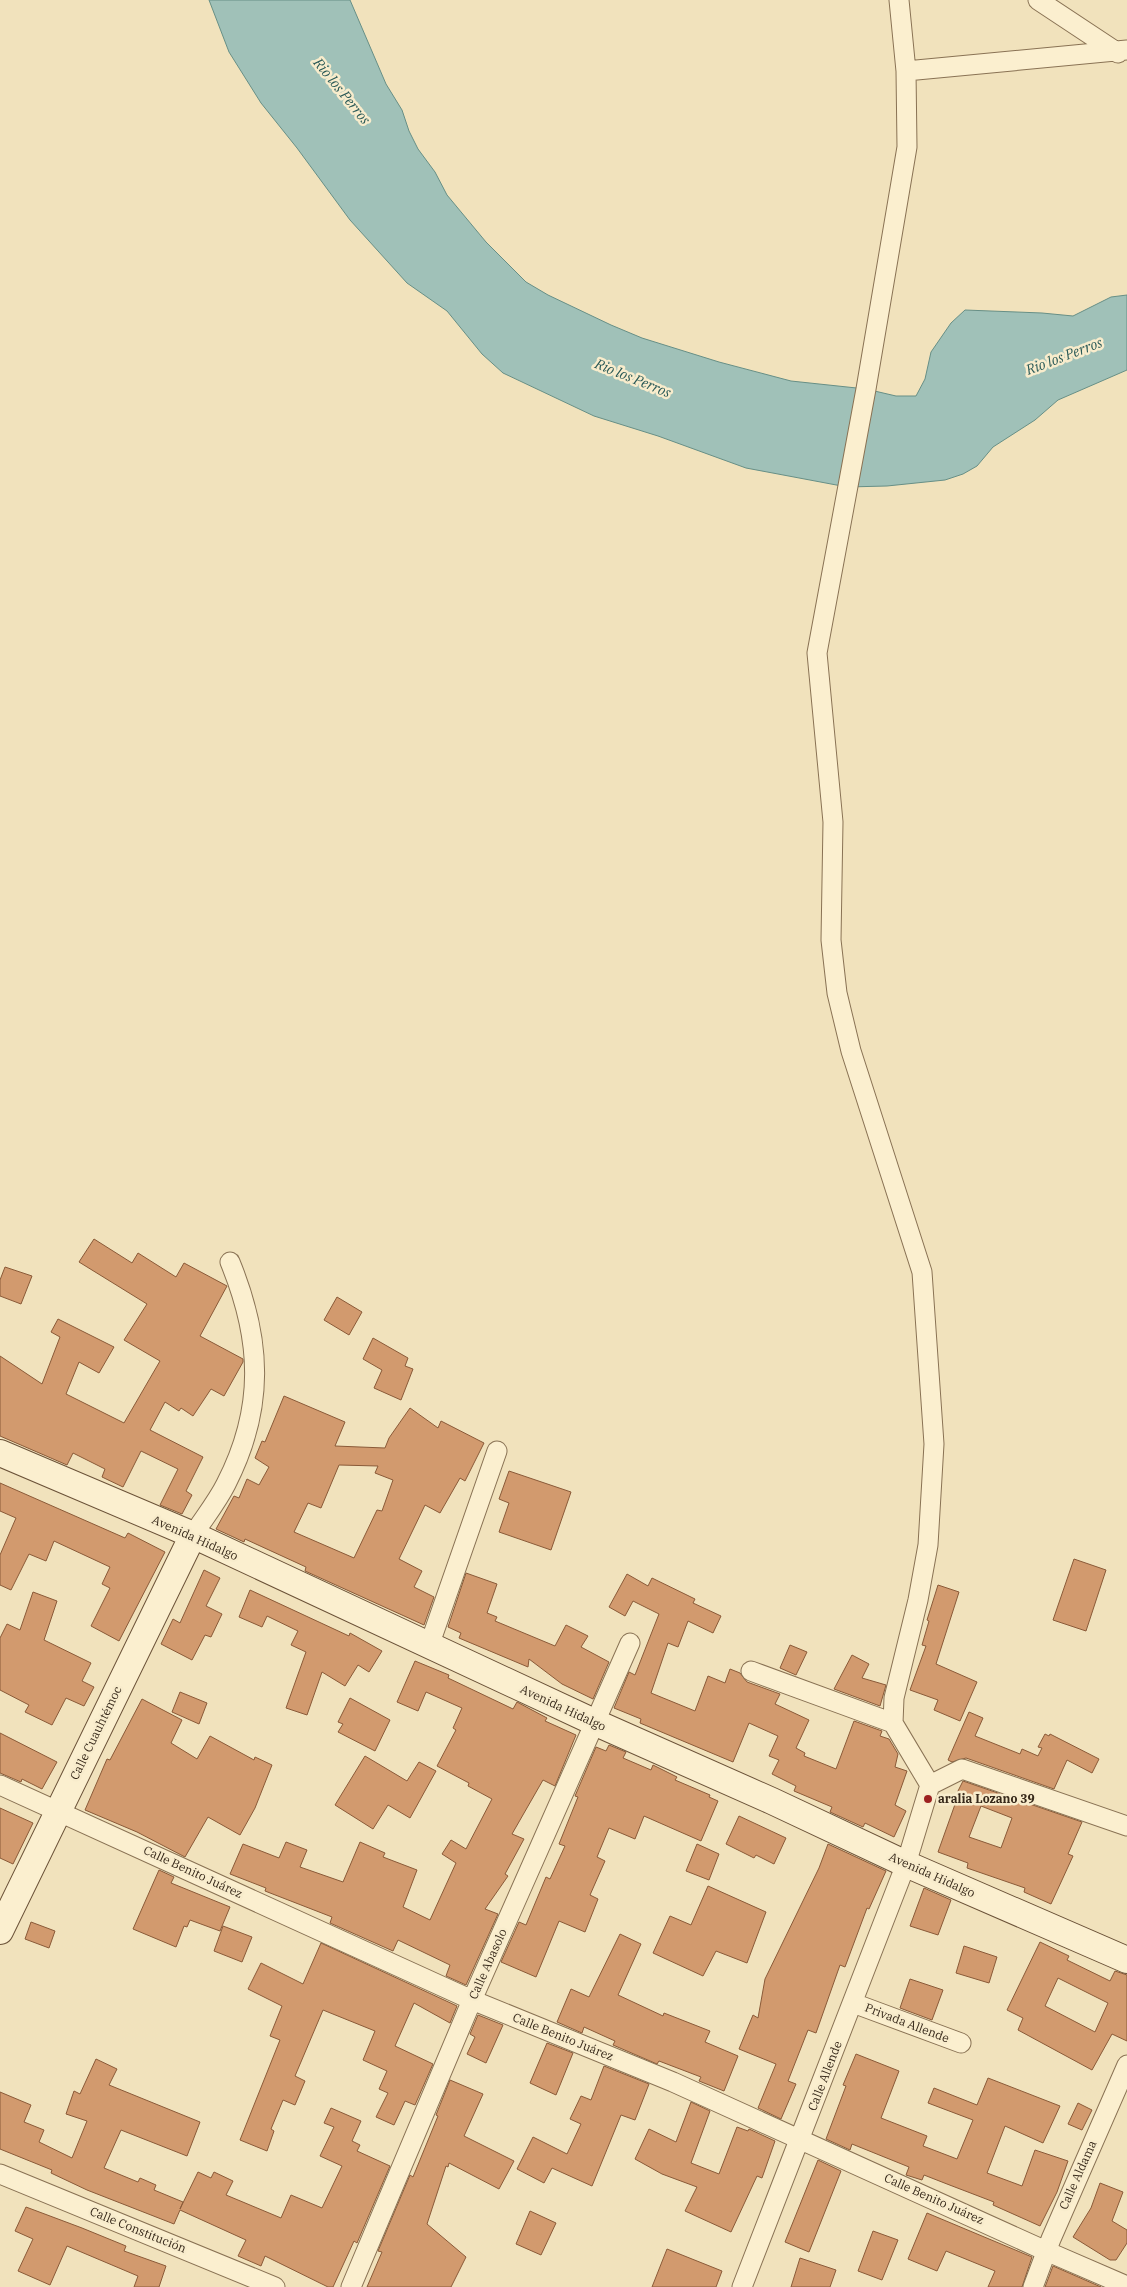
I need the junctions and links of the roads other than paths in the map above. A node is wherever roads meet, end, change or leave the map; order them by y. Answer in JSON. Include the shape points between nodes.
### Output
{"nodes":[{"id":1,"x":899,"y":0,"type":"edge"},
{"id":2,"x":1038,"y":0,"type":"edge"},
{"id":3,"x":1123,"y":53,"type":"edge"},
{"id":4,"x":906,"y":71,"type":"junction"},
{"id":5,"x":230,"y":1262,"type":"dead end"},
{"id":6,"x":497,"y":1450,"type":"dead end"},
{"id":7,"x":0,"y":1452,"type":"edge"},
{"id":8,"x":192,"y":1535,"type":"junction"},
{"id":9,"x":630,"y":1643,"type":"dead end"},
{"id":10,"x":429,"y":1646,"type":"junction"},
{"id":11,"x":751,"y":1671,"type":"dead end"},
{"id":12,"x":594,"y":1722,"type":"junction"},
{"id":13,"x":893,"y":1723,"type":"junction"},
{"id":14,"x":930,"y":1785,"type":"junction"},
{"id":15,"x":0,"y":1786,"type":"edge"},
{"id":16,"x":58,"y":1811,"type":"junction"},
{"id":17,"x":1127,"y":1826,"type":"edge"},
{"id":18,"x":906,"y":1864,"type":"junction"},
{"id":19,"x":0,"y":1931,"type":"edge"},
{"id":20,"x":1127,"y":1960,"type":"edge"},
{"id":21,"x":472,"y":2000,"type":"junction"},
{"id":22,"x":853,"y":2002,"type":"junction"},
{"id":23,"x":961,"y":2043,"type":"dead end"},
{"id":24,"x":1127,"y":2065,"type":"edge"},
{"id":25,"x":800,"y":2140,"type":"junction"},
{"id":26,"x":0,"y":2174,"type":"edge"},
{"id":27,"x":1046,"y":2251,"type":"junction"},
{"id":28,"x":1127,"y":2286,"type":"edge"},
{"id":29,"x":275,"y":2287,"type":"edge"},
{"id":30,"x":351,"y":2287,"type":"edge"},
{"id":31,"x":742,"y":2287,"type":"edge"},
{"id":32,"x":1033,"y":2287,"type":"edge"}],
"edges":[{"from":1,"to":4,"type":"street"},
{"from":2,"to":3,"type":"street"},
{"from":3,"to":4,"type":"street"},
{"from":4,"to":13,"type":"street","via":[[908,147],[817,653],[833,822],[831,940],[837,993],[851,1051],[922,1272],[934,1444],[928,1545],[894,1698]]},
{"from":5,"to":8,"type":"street","via":[[243,1294],[252,1338],[255,1368],[251,1421],[226,1484]]},
{"from":6,"to":10,"type":"street"},
{"from":7,"to":8,"type":"street","name":"Avenida Hidalgo"},
{"from":8,"to":10,"type":"street","name":"Avenida Hidalgo"},
{"from":8,"to":16,"type":"street","name":"Calle Cuauhtémoc"},
{"from":9,"to":12,"type":"street","name":"Calle Abasolo"},
{"from":10,"to":12,"type":"street","name":"Avenida Hidalgo"},
{"from":11,"to":13,"type":"street"},
{"from":12,"to":18,"type":"street","name":"Avenida Hidalgo","via":[[772,1800]]},
{"from":12,"to":21,"type":"street","name":"Calle Abasolo"},
{"from":13,"to":14,"type":"street"},
{"from":14,"to":17,"type":"street","via":[[962,1769]]},
{"from":14,"to":18,"type":"street","name":"Calle Allende"},
{"from":15,"to":16,"type":"street","name":"Calle Benito Juárez"},
{"from":16,"to":19,"type":"street","name":"Calle Cuauhtémoc"},
{"from":16,"to":21,"type":"street","name":"Calle Benito Juárez"},
{"from":18,"to":20,"type":"street","name":"Avenida Hidalgo"},
{"from":18,"to":22,"type":"street","name":"Calle Allende"},
{"from":21,"to":25,"type":"street","name":"Calle Benito Juárez","via":[[673,2082]]},
{"from":21,"to":30,"type":"street","name":"Calle Abasolo"},
{"from":22,"to":23,"type":"street","name":"Privada Allende"},
{"from":22,"to":25,"type":"street","name":"Calle Allende"},
{"from":24,"to":27,"type":"street","name":"Calle Aldama"},
{"from":25,"to":27,"type":"street","name":"Calle Benito Juárez"},
{"from":25,"to":31,"type":"street","name":"Calle Allende"},
{"from":26,"to":29,"type":"street","name":"Calle Constitución"},
{"from":27,"to":28,"type":"street","name":"Calle Benito Juárez"},
{"from":27,"to":32,"type":"street","name":"Calle Aldama"}]}
